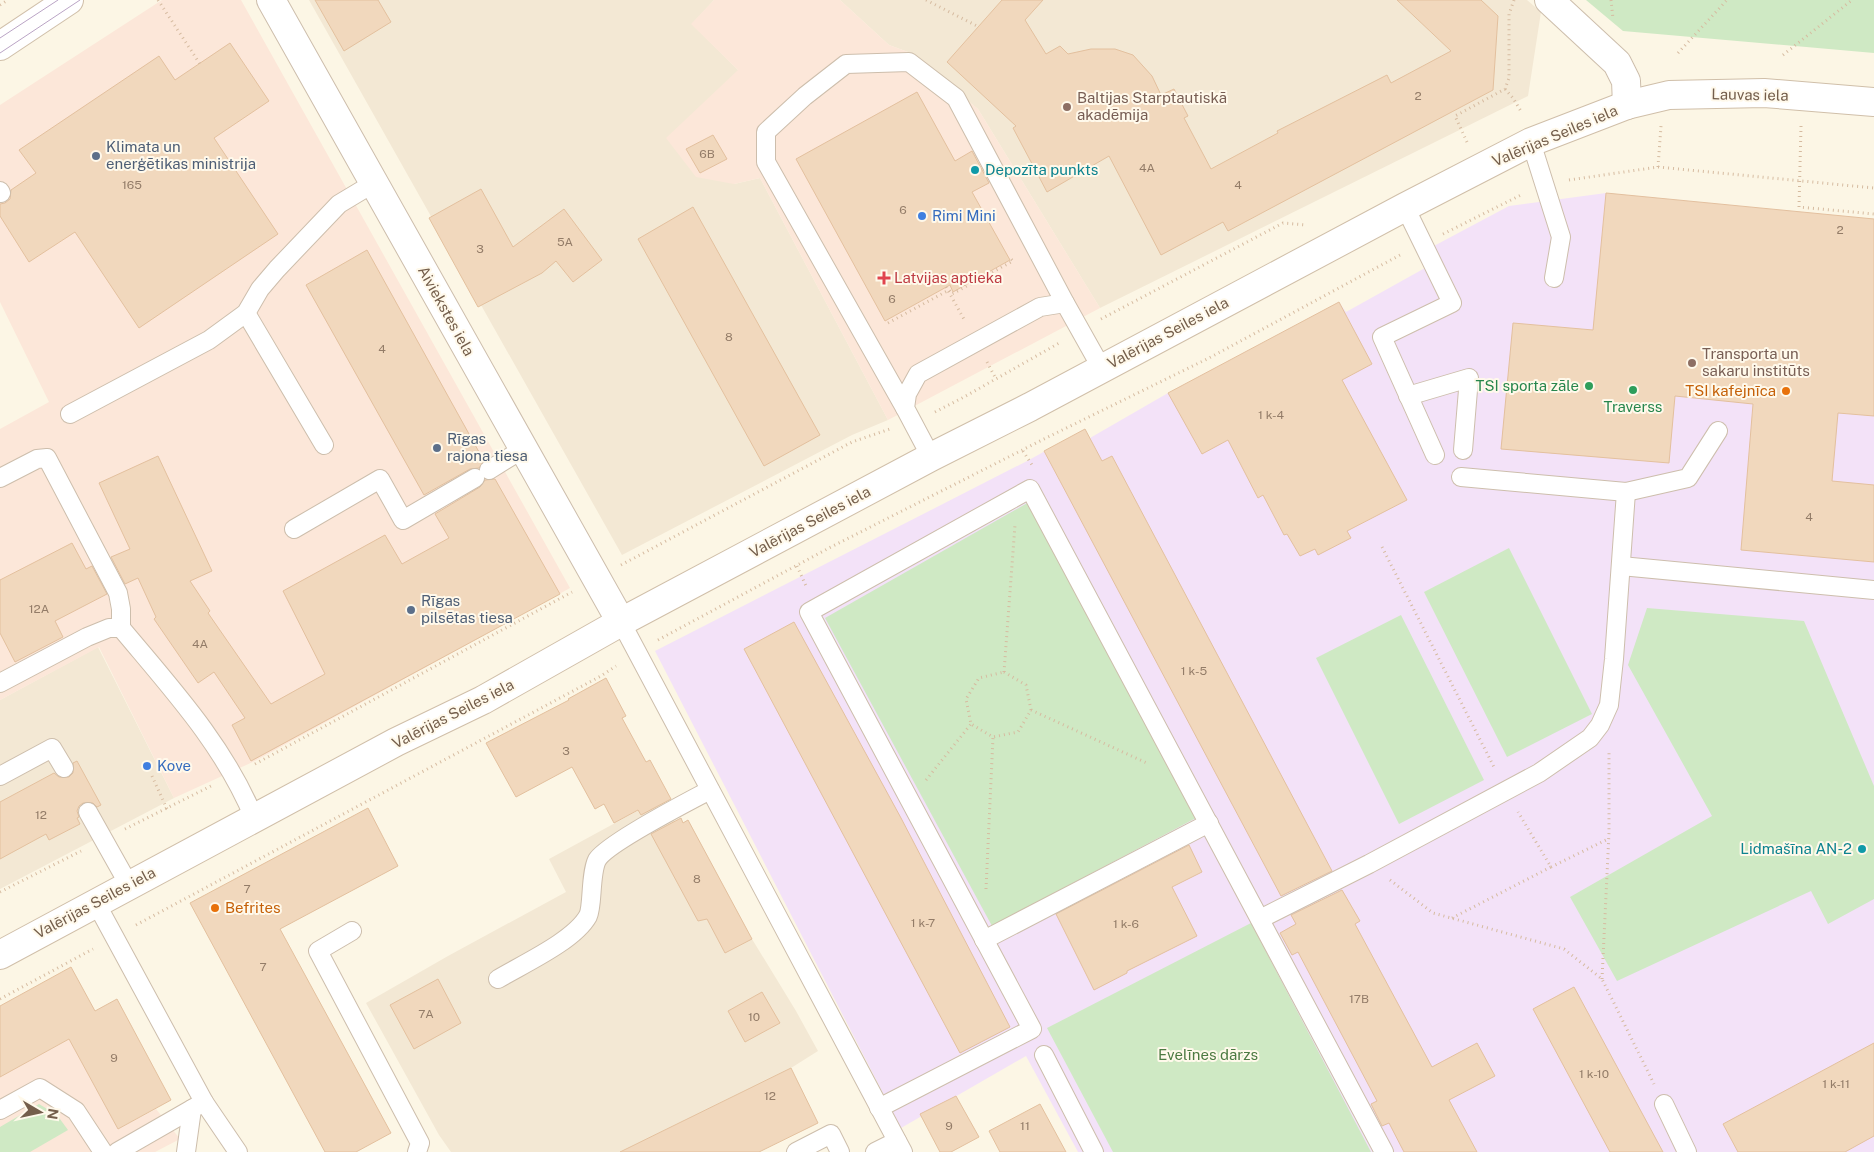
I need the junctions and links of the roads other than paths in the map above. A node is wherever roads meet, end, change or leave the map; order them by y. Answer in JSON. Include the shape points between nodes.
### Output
{"nodes":[{"id":1,"x":69,"y":0,"type":"edge"},
{"id":2,"x":271,"y":0,"type":"edge"},
{"id":3,"x":1549,"y":0,"type":"edge"},
{"id":4,"x":0,"y":46,"type":"edge"},
{"id":5,"x":1874,"y":102,"type":"edge"},
{"id":6,"x":1627,"y":105,"type":"junction"},
{"id":7,"x":1531,"y":142,"type":"junction"},
{"id":8,"x":374,"y":183,"type":"junction"},
{"id":9,"x":1405,"y":207,"type":"junction"},
{"id":10,"x":1554,"y":278,"type":"dead end"},
{"id":11,"x":1065,"y":303,"type":"junction"},
{"id":12,"x":246,"y":313,"type":"junction"},
{"id":13,"x":1102,"y":369,"type":"junction"},
{"id":14,"x":1408,"y":396,"type":"junction"},
{"id":15,"x":70,"y":414,"type":"dead end"},
{"id":16,"x":909,"y":416,"type":"junction"},
{"id":17,"x":1718,"y":431,"type":"dead end"},
{"id":18,"x":324,"y":445,"type":"dead end"},
{"id":19,"x":523,"y":450,"type":"junction"},
{"id":20,"x":1463,"y":450,"type":"dead end"},
{"id":21,"x":1435,"y":455,"type":"dead end"},
{"id":22,"x":931,"y":457,"type":"junction"},
{"id":23,"x":1461,"y":476,"type":"dead end"},
{"id":24,"x":0,"y":478,"type":"edge"},
{"id":25,"x":1626,"y":492,"type":"junction"},
{"id":26,"x":294,"y":529,"type":"dead end"},
{"id":27,"x":1621,"y":566,"type":"junction"},
{"id":28,"x":1874,"y":590,"type":"edge"},
{"id":29,"x":621,"y":622,"type":"junction"},
{"id":30,"x":121,"y":628,"type":"junction"},
{"id":31,"x":0,"y":683,"type":"edge"},
{"id":32,"x":64,"y":768,"type":"dead end"},
{"id":33,"x":0,"y":776,"type":"edge"},
{"id":34,"x":710,"y":790,"type":"junction"},
{"id":35,"x":88,"y":812,"type":"dead end"},
{"id":36,"x":254,"y":818,"type":"junction"},
{"id":37,"x":1209,"y":823,"type":"junction"},
{"id":38,"x":129,"y":885,"type":"junction"},
{"id":39,"x":96,"y":903,"type":"junction"},
{"id":40,"x":1260,"y":919,"type":"junction"},
{"id":41,"x":352,"y":931,"type":"dead end"},
{"id":42,"x":984,"y":940,"type":"junction"},
{"id":43,"x":0,"y":955,"type":"edge"},
{"id":44,"x":498,"y":979,"type":"dead end"},
{"id":45,"x":1044,"y":1055,"type":"dead end"},
{"id":46,"x":1664,"y":1104,"type":"road end"},
{"id":47,"x":198,"y":1106,"type":"junction"},
{"id":48,"x":879,"y":1108,"type":"junction"},
{"id":49,"x":0,"y":1110,"type":"edge"},
{"id":50,"x":900,"y":1146,"type":"edge"},
{"id":51,"x":103,"y":1152,"type":"edge"},
{"id":52,"x":117,"y":1152,"type":"edge"},
{"id":53,"x":186,"y":1152,"type":"edge"},
{"id":54,"x":238,"y":1152,"type":"edge"},
{"id":55,"x":417,"y":1152,"type":"edge"},
{"id":56,"x":796,"y":1152,"type":"edge"},
{"id":57,"x":840,"y":1152,"type":"edge"},
{"id":58,"x":875,"y":1152,"type":"edge"},
{"id":59,"x":1094,"y":1152,"type":"edge"},
{"id":60,"x":1384,"y":1152,"type":"edge"},
{"id":61,"x":1687,"y":1152,"type":"edge"}],
"edges":[{"from":1,"to":4,"type":"street"},
{"from":2,"to":8,"type":"street","name":"Aiviekstes iela"},
{"from":3,"to":6,"type":"street","via":[[1617,63],[1626,81]]},
{"from":5,"to":6,"type":"street","name":"Lauvas iela","via":[[1764,93],[1713,93],[1663,96]]},
{"from":6,"to":7,"type":"street","name":"Valērijas Seiles iela"},
{"from":7,"to":9,"type":"street","name":"Valērijas Seiles iela"},
{"from":7,"to":10,"type":"lane","via":[[1561,237]]},
{"from":8,"to":12,"type":"lane","via":[[339,204],[277,269]]},
{"from":8,"to":19,"type":"street","name":"Aiviekstes iela"},
{"from":9,"to":13,"type":"street","name":"Valērijas Seiles iela"},
{"from":9,"to":14,"type":"lane","via":[[1452,303],[1382,338]]},
{"from":11,"to":13,"type":"lane"},
{"from":11,"to":16,"type":"lane","via":[[1040,307],[918,374],[907,394]]},
{"from":11,"to":16,"type":"lane","via":[[956,98],[909,62],[846,64],[766,132],[766,162]]},
{"from":12,"to":15,"type":"lane","via":[[209,340]]},
{"from":12,"to":18,"type":"lane"},
{"from":13,"to":22,"type":"street","name":"Valērijas Seiles iela"},
{"from":14,"to":20,"type":"lane","via":[[1469,378]]},
{"from":14,"to":21,"type":"lane"},
{"from":16,"to":22,"type":"lane"},
{"from":17,"to":25,"type":"lane","via":[[1688,478]]},
{"from":19,"to":26,"type":"lane","via":[[403,520],[380,479]]},
{"from":19,"to":29,"type":"street","name":"Aiviekstes iela"},
{"from":22,"to":29,"type":"street","name":"Valērijas Seiles iela"},
{"from":23,"to":25,"type":"lane"},
{"from":24,"to":30,"type":"lane","via":[[37,459],[47,458],[118,593]]},
{"from":25,"to":27,"type":"lane"},
{"from":27,"to":28,"type":"lane"},
{"from":27,"to":40,"type":"lane","via":[[1609,705],[1590,738],[1539,773]]},
{"from":29,"to":34,"type":"lane"},
{"from":29,"to":36,"type":"street","name":"Valērijas Seiles iela","via":[[483,700],[396,742]]},
{"from":30,"to":31,"type":"lane","via":[[109,628],[87,637]]},
{"from":30,"to":36,"type":"lane","via":[[206,731],[245,794]]},
{"from":32,"to":33,"type":"lane","via":[[52,748]]},
{"from":34,"to":44,"type":"lane","via":[[617,843],[597,860],[588,915],[571,936]]},
{"from":34,"to":48,"type":"lane"},
{"from":35,"to":38,"type":"lane"},
{"from":36,"to":38,"type":"street","name":"Valērijas Seiles iela"},
{"from":37,"to":40,"type":"lane"},
{"from":37,"to":42,"type":"lane"},
{"from":37,"to":42,"type":"lane","via":[[1030,489],[809,612]]},
{"from":38,"to":39,"type":"street","name":"Valērijas Seiles iela"},
{"from":39,"to":43,"type":"street","name":"Valērijas Seiles iela"},
{"from":39,"to":47,"type":"lane"},
{"from":40,"to":60,"type":"lane"},
{"from":41,"to":55,"type":"lane","via":[[318,951],[420,1143]]},
{"from":42,"to":48,"type":"lane","via":[[1032,1029]]},
{"from":45,"to":59,"type":"lane"},
{"from":46,"to":61,"type":"lane"},
{"from":47,"to":52,"type":"lane"},
{"from":47,"to":53,"type":"lane"},
{"from":47,"to":54,"type":"lane"},
{"from":48,"to":50,"type":"lane"},
{"from":49,"to":51,"type":"lane","via":[[40,1088],[76,1111]]},
{"from":50,"to":58,"type":"lane"},
{"from":56,"to":57,"type":"lane","via":[[831,1134]]}]}
